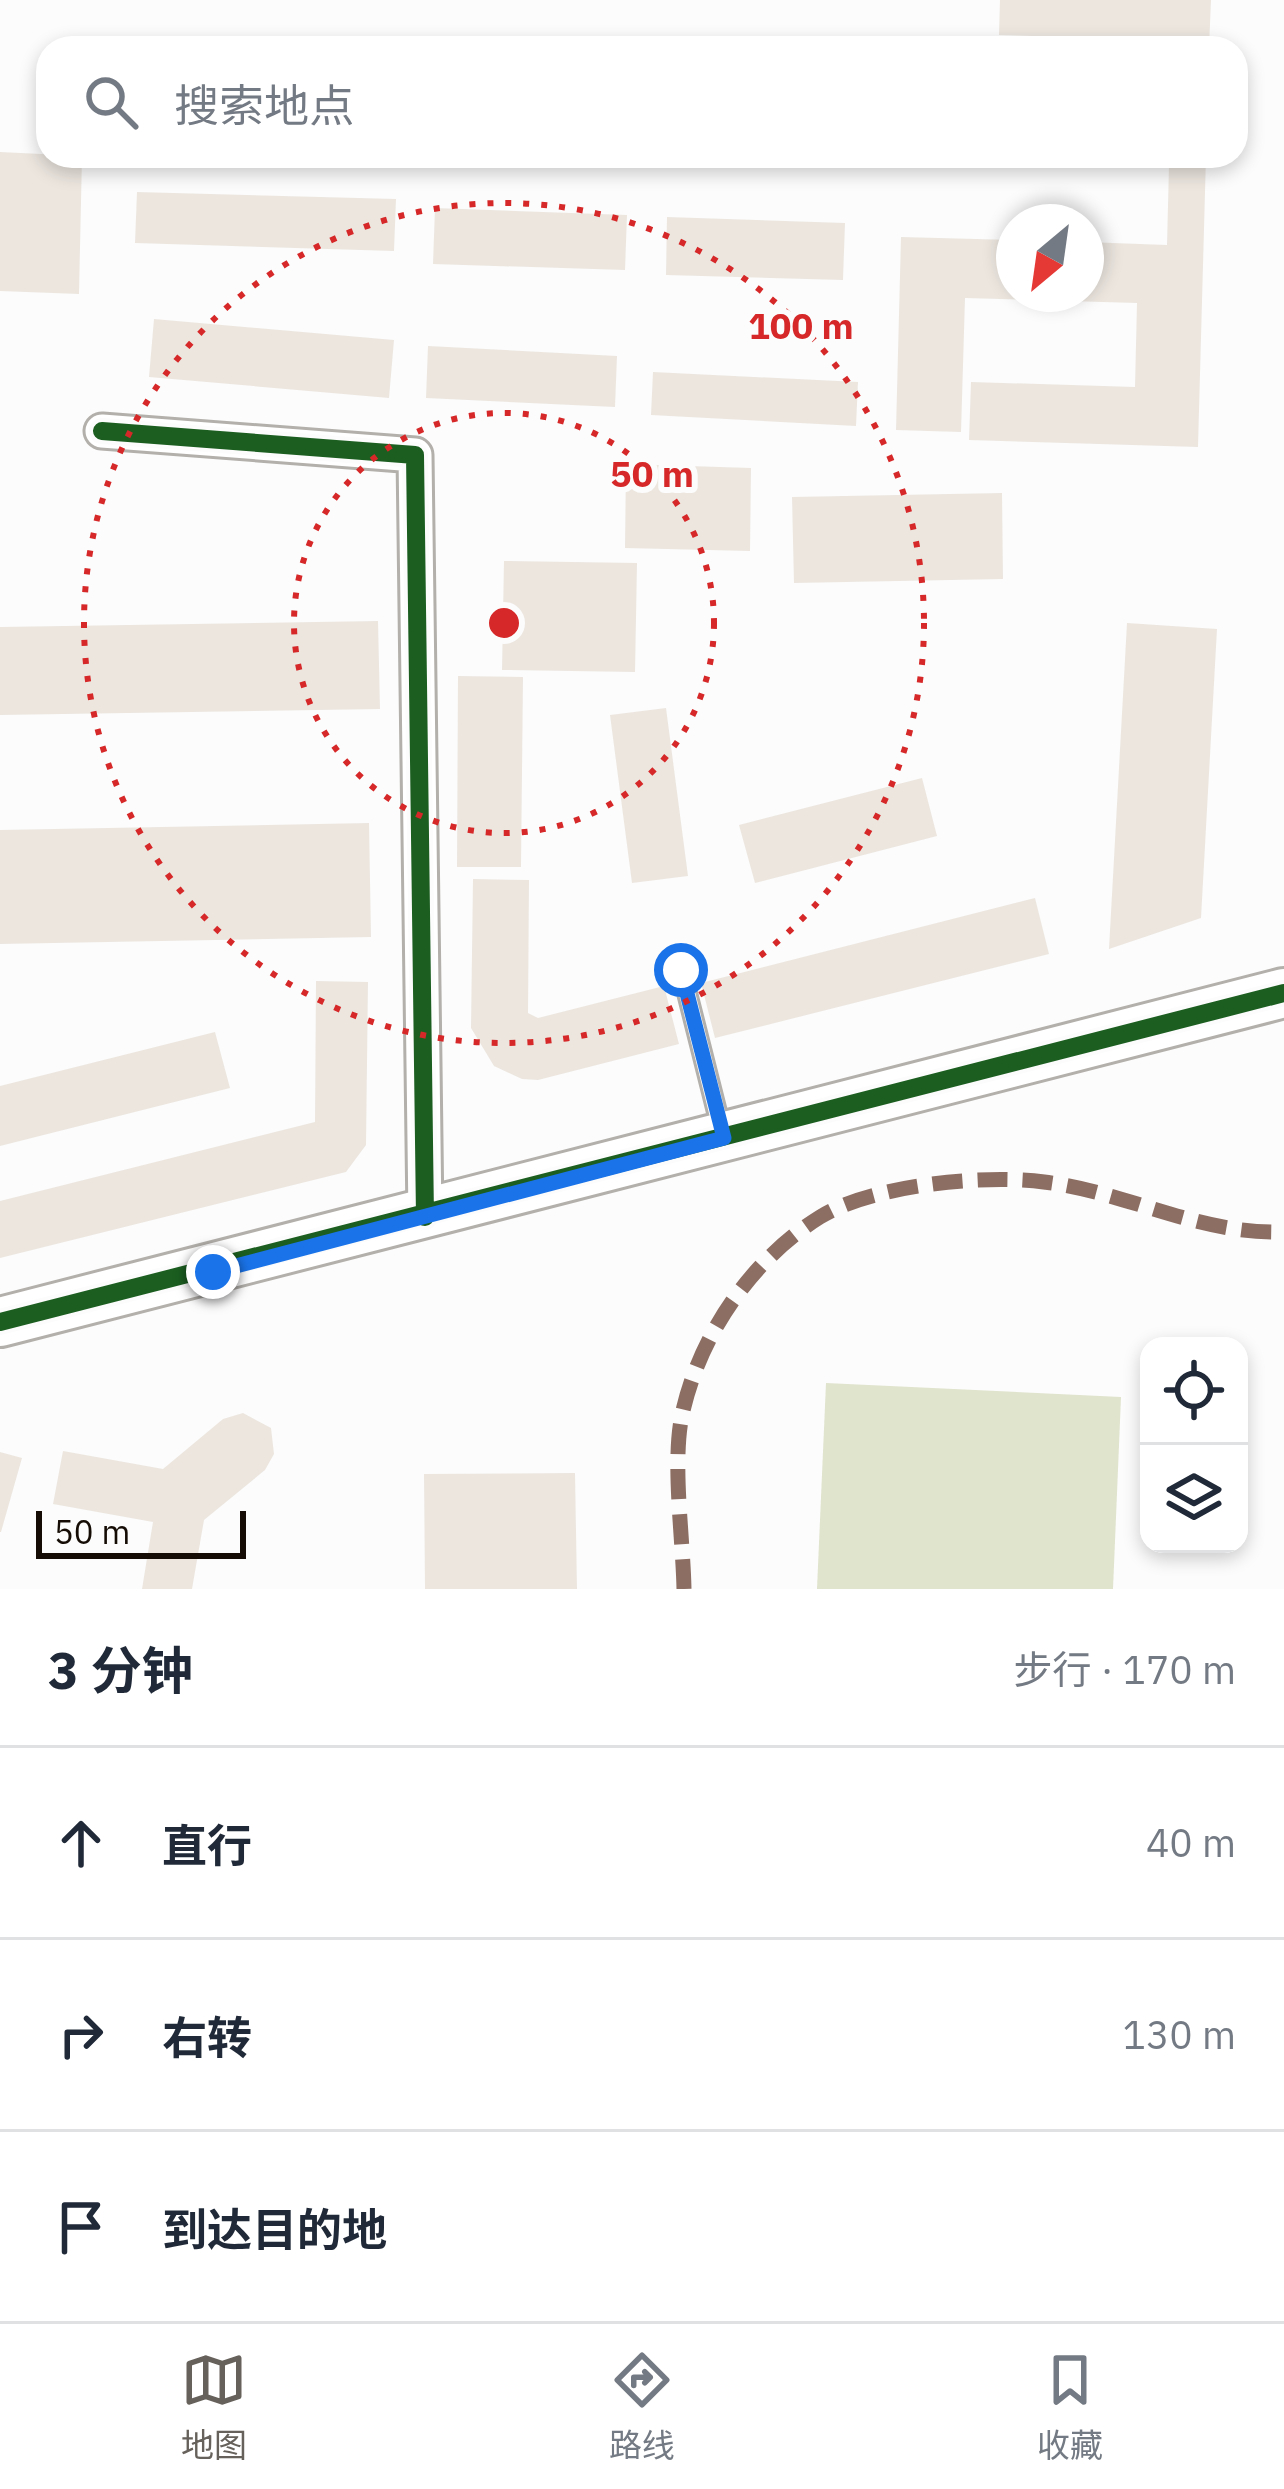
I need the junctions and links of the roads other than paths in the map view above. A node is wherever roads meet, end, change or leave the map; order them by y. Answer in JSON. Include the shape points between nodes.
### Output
{"nodes":[{"id":1,"x":101,"y":431,"type":"dead end"},
{"id":2,"x":681,"y":970,"type":"dead end"},
{"id":3,"x":1284,"y":993,"type":"edge"},
{"id":4,"x":724,"y":1138,"type":"junction"},
{"id":5,"x":425,"y":1217,"type":"junction"},
{"id":6,"x":0,"y":1322,"type":"edge"}],
"edges":[{"from":1,"to":5,"type":"street","via":[[415,455]]},
{"from":2,"to":4,"type":"lane"},
{"from":3,"to":4,"type":"street"},
{"from":4,"to":5,"type":"street"},
{"from":5,"to":6,"type":"street"}]}
